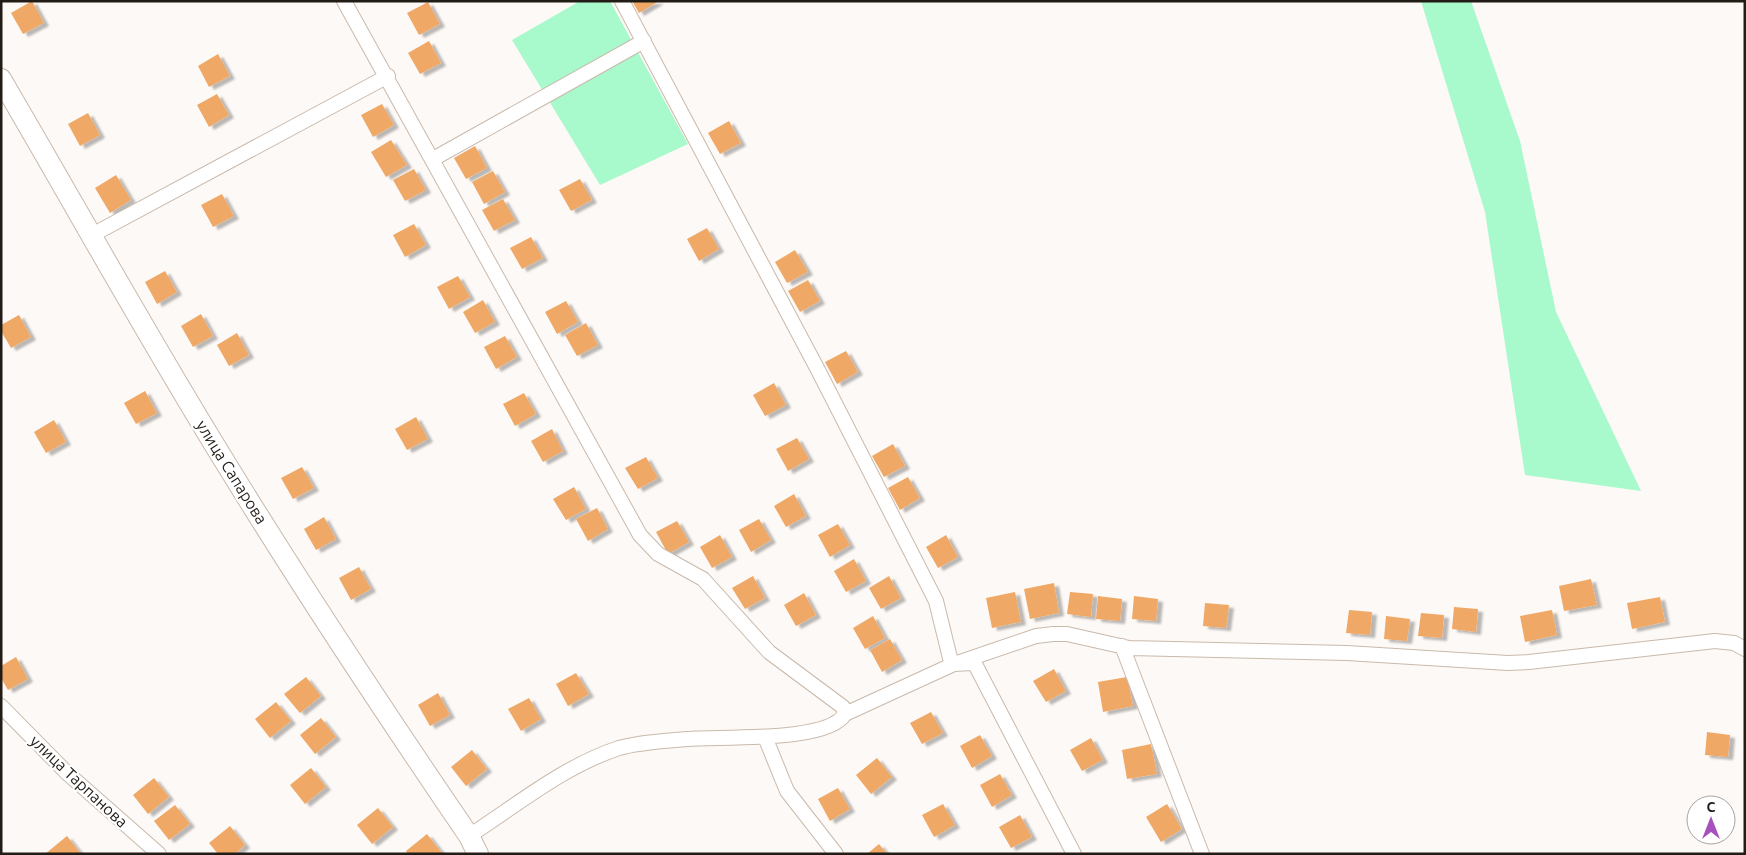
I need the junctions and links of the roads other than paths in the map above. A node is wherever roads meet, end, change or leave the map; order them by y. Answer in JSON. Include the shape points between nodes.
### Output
{"nodes":[{"id":1,"x":344,"y":1,"type":"edge"},
{"id":2,"x":622,"y":1,"type":"edge"},
{"id":3,"x":644,"y":41,"type":"junction"},
{"id":4,"x":388,"y":76,"type":"junction"},
{"id":5,"x":1,"y":80,"type":"edge"},
{"id":6,"x":433,"y":159,"type":"junction"},
{"id":7,"x":92,"y":234,"type":"junction"},
{"id":8,"x":1122,"y":646,"type":"junction"},
{"id":9,"x":1745,"y":650,"type":"edge"},
{"id":10,"x":954,"y":664,"type":"junction"},
{"id":11,"x":1,"y":706,"type":"edge"},
{"id":12,"x":845,"y":714,"type":"junction"},
{"id":13,"x":765,"y":737,"type":"junction"},
{"id":14,"x":474,"y":845,"type":"edge"},
{"id":15,"x":159,"y":854,"type":"edge"},
{"id":16,"x":836,"y":854,"type":"edge"},
{"id":17,"x":1074,"y":854,"type":"edge"},
{"id":18,"x":1202,"y":854,"type":"edge"}],
"edges":[{"from":1,"to":4,"type":"street"},
{"from":2,"to":3,"type":"street"},
{"from":3,"to":6,"type":"street"},
{"from":3,"to":10,"type":"street","via":[[936,601]]},
{"from":4,"to":6,"type":"street"},
{"from":4,"to":7,"type":"street"},
{"from":5,"to":7,"type":"main road","name":"улица Сапарова"},
{"from":6,"to":12,"type":"street","via":[[640,535],[658,554],[703,579],[769,652],[843,707]]},
{"from":7,"to":14,"type":"main road","name":"улица Сапарова","via":[[225,462],[388,718]]},
{"from":8,"to":9,"type":"street","via":[[1193,651],[1347,653],[1508,663],[1715,641],[1734,643]]},
{"from":8,"to":10,"type":"street","via":[[1053,634],[1036,636]]},
{"from":8,"to":18,"type":"street"},
{"from":10,"to":12,"type":"street"},
{"from":10,"to":17,"type":"street","via":[[972,663],[976,666]]},
{"from":11,"to":15,"type":"street","name":"улица Тарпанова","via":[[67,773]]},
{"from":12,"to":13,"type":"street","via":[[826,728]]},
{"from":13,"to":14,"type":"street","via":[[688,739],[621,748],[573,767]]},
{"from":13,"to":16,"type":"street","via":[[787,791]]}]}
